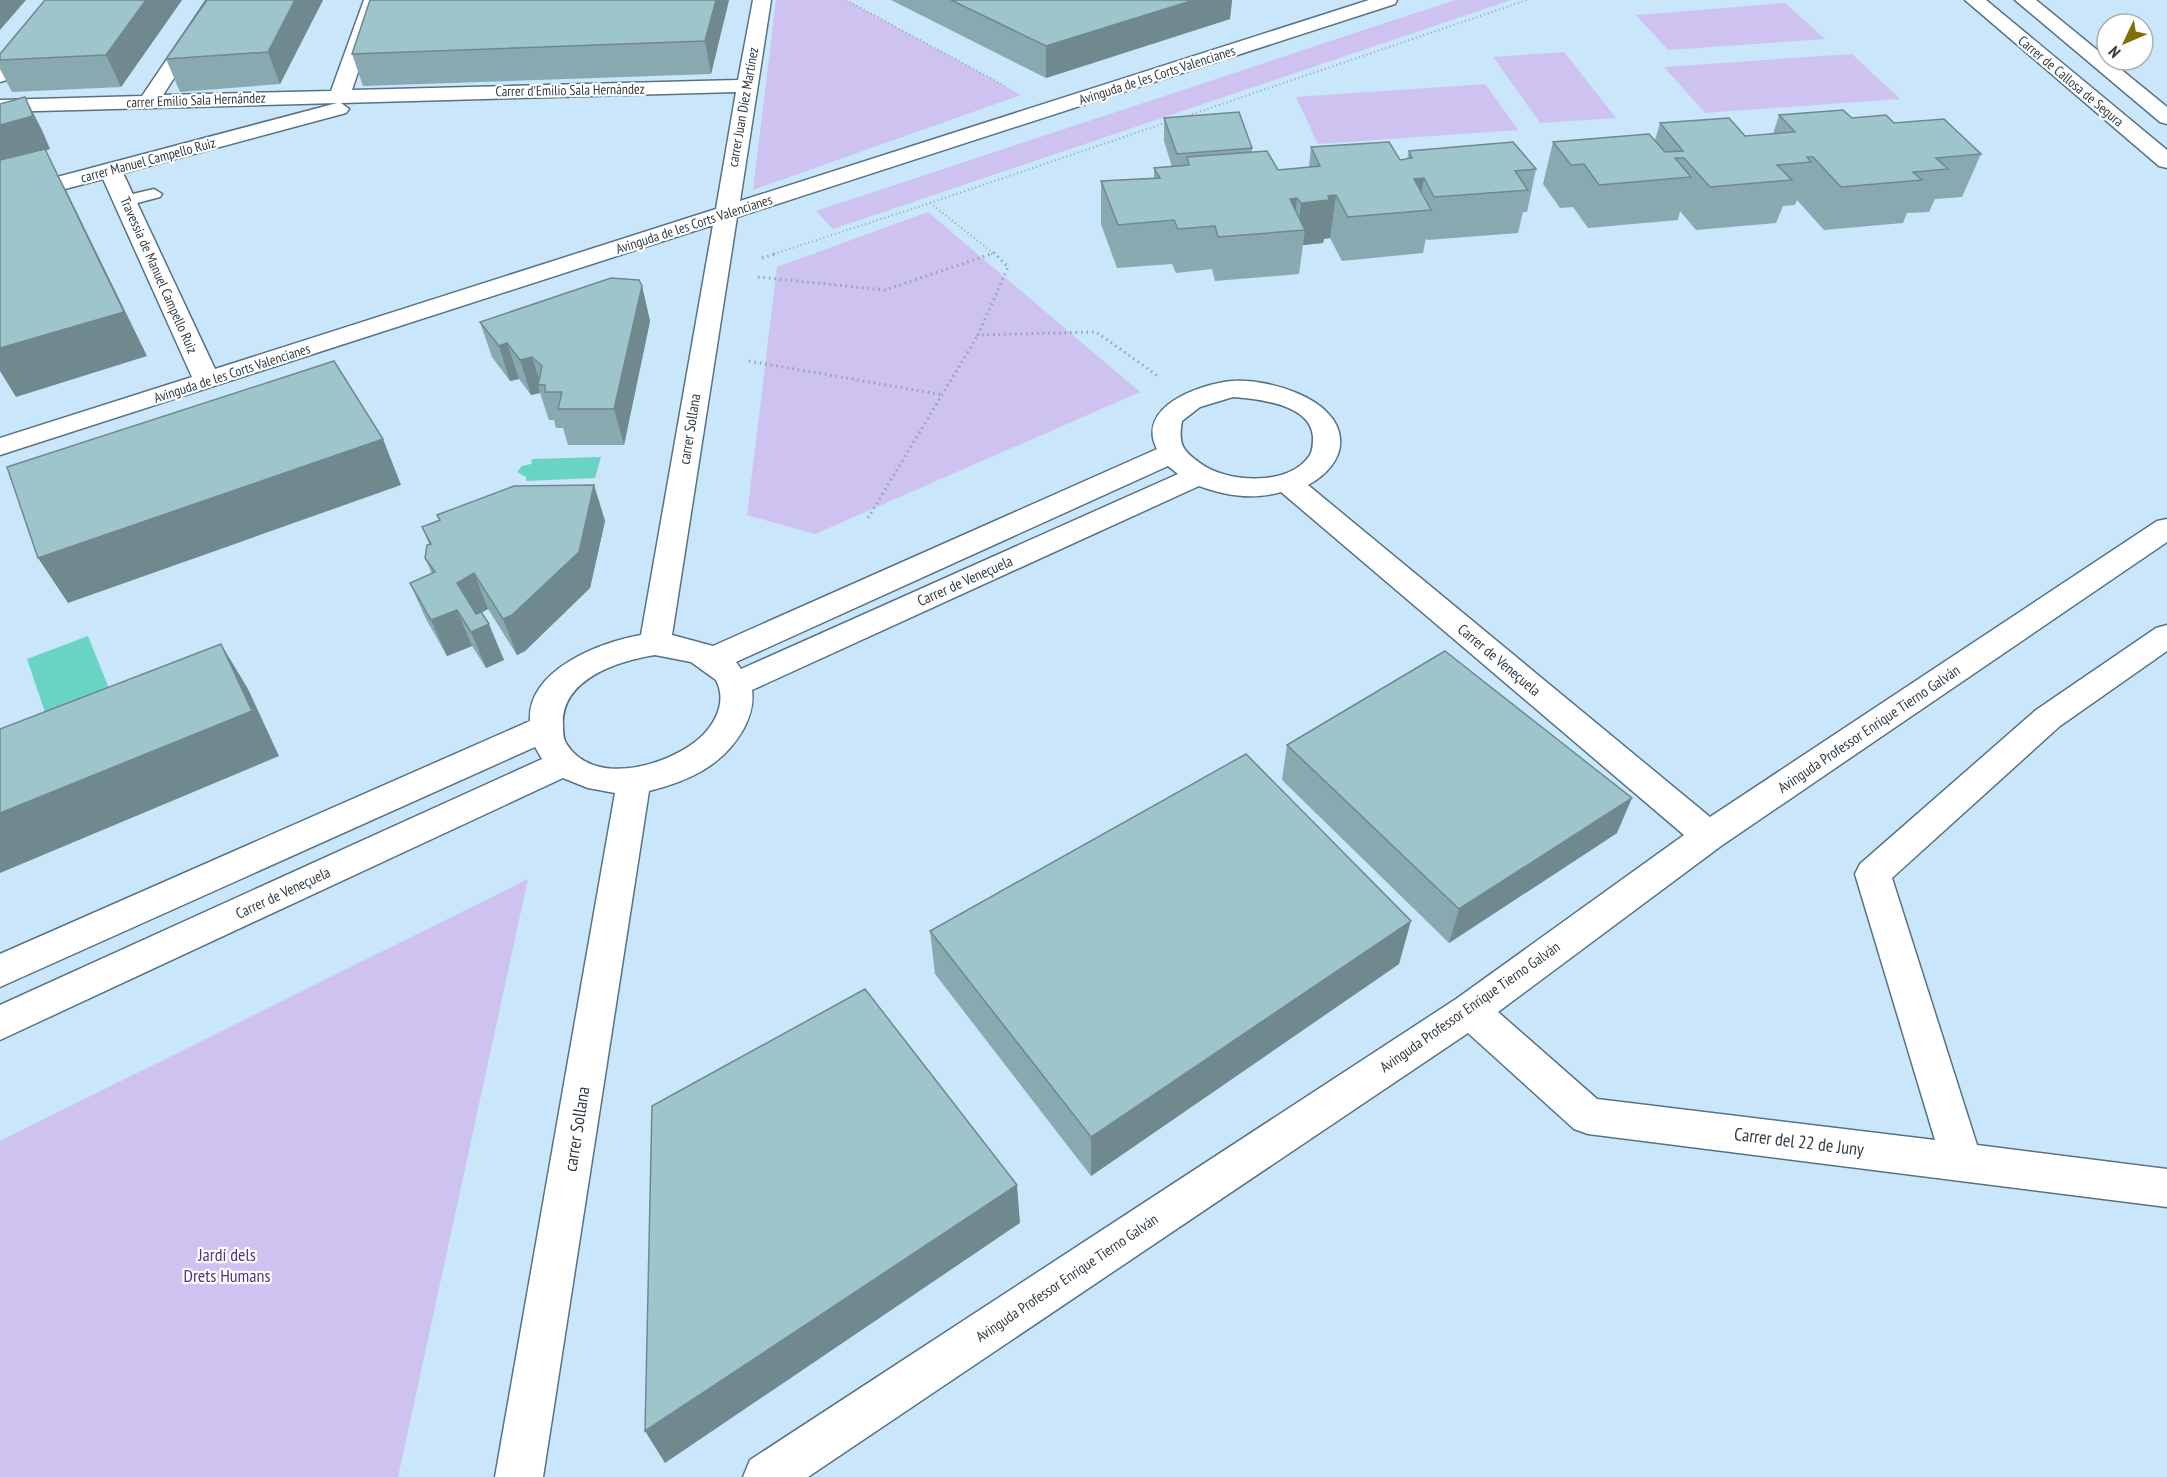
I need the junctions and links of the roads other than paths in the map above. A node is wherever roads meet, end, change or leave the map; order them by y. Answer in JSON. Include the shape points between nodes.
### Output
{"nodes":[{"id":1,"x":64,"y":0,"type":"edge"},
{"id":2,"x":216,"y":0,"type":"edge"},
{"id":3,"x":373,"y":0,"type":"edge"},
{"id":4,"x":762,"y":0,"type":"edge"},
{"id":5,"x":1388,"y":0,"type":"edge"},
{"id":6,"x":1974,"y":0,"type":"edge"},
{"id":7,"x":2024,"y":0,"type":"edge"},
{"id":8,"x":0,"y":76,"type":"edge"},
{"id":9,"x":748,"y":86,"type":"junction"},
{"id":10,"x":393,"y":94,"type":"junction"},
{"id":11,"x":312,"y":96,"type":"junction"},
{"id":12,"x":340,"y":96,"type":"junction"},
{"id":13,"x":149,"y":102,"type":"junction"},
{"id":14,"x":0,"y":106,"type":"edge"},
{"id":15,"x":2167,"y":118,"type":"edge"},
{"id":16,"x":295,"y":120,"type":"junction"},
{"id":17,"x":2167,"y":161,"type":"edge"},
{"id":18,"x":110,"y":170,"type":"junction"},
{"id":19,"x":154,"y":194,"type":"dead end"},
{"id":20,"x":0,"y":199,"type":"edge"},
{"id":21,"x":126,"y":201,"type":"junction"},
{"id":22,"x":724,"y":214,"type":"junction"},
{"id":23,"x":207,"y":381,"type":"junction"},
{"id":24,"x":0,"y":447,"type":"edge"},
{"id":25,"x":1170,"y":454,"type":"junction"},
{"id":26,"x":1196,"y":476,"type":"junction"},
{"id":27,"x":1288,"y":483,"type":"junction"},
{"id":28,"x":2167,"y":528,"type":"edge"},
{"id":29,"x":2167,"y":636,"type":"edge"},
{"id":30,"x":655,"y":644,"type":"junction"},
{"id":31,"x":714,"y":659,"type":"junction"},
{"id":32,"x":734,"y":685,"type":"junction"},
{"id":33,"x":546,"y":728,"type":"junction"},
{"id":34,"x":565,"y":763,"type":"junction"},
{"id":35,"x":634,"y":780,"type":"junction"},
{"id":36,"x":1709,"y":837,"type":"junction"},
{"id":37,"x":0,"y":971,"type":"edge"},
{"id":38,"x":1470,"y":1011,"type":"junction"},
{"id":39,"x":0,"y":1023,"type":"edge"},
{"id":40,"x":1962,"y":1162,"type":"junction"},
{"id":41,"x":2167,"y":1188,"type":"edge"},
{"id":42,"x":519,"y":1477,"type":"edge"},
{"id":43,"x":767,"y":1477,"type":"edge"}],
"edges":[{"from":1,"to":8,"type":"street"},
{"from":2,"to":13,"type":"street"},
{"from":3,"to":12,"type":"street"},
{"from":4,"to":9,"type":"street","name":"carrer Juan Díez Martínez"},
{"from":5,"to":22,"type":"street","name":"Avinguda de les Corts Valencianes"},
{"from":6,"to":17,"type":"street","name":"Carrer de Callosa de Segura"},
{"from":7,"to":15,"type":"street"},
{"from":9,"to":10,"type":"street","name":"Carrer d'Emilio Sala Hernández"},
{"from":9,"to":22,"type":"street","name":"carrer Juan Díez Martínez"},
{"from":10,"to":12,"type":"street","name":"carrer Emilio Sala Hernández"},
{"from":10,"to":16,"type":"street","name":"carrer Manuel Campello Ruiz"},
{"from":11,"to":12,"type":"street","name":"carrer Emilio Sala Hernández"},
{"from":11,"to":13,"type":"street","name":"carrer Emilio Sala Hernández"},
{"from":11,"to":16,"type":"street","name":"carrer Manuel Campello Ruiz","via":[[316,103],[312,110]]},
{"from":13,"to":14,"type":"street","name":"carrer Emilio Sala Hernández"},
{"from":16,"to":18,"type":"street","name":"carrer Manuel Campello Ruiz"},
{"from":18,"to":20,"type":"street","name":"carrer Manuel Campello Ruiz"},
{"from":18,"to":21,"type":"street","name":"Travessia de Manuel Campello Ruiz"},
{"from":19,"to":21,"type":"lane"},
{"from":21,"to":23,"type":"street","name":"Travessia de Manuel Campello Ruiz"},
{"from":22,"to":23,"type":"street","name":"Avinguda de les Corts Valencianes"},
{"from":22,"to":30,"type":"street","name":"carrer Sollana"},
{"from":23,"to":24,"type":"street","name":"Avinguda de les Corts Valencianes"},
{"from":25,"to":26,"type":"street"},
{"from":25,"to":27,"type":"street","via":[[1165,442],[1169,419],[1189,400],[1209,392],[1256,390],[1300,404],[1316,416],[1325,431],[1327,446],[1321,461],[1308,474]]},
{"from":25,"to":31,"type":"street"},
{"from":26,"to":27,"type":"street","via":[[1231,487]]},
{"from":26,"to":32,"type":"street","name":"Carrer de Veneçuela"},
{"from":27,"to":36,"type":"street","name":"Carrer de Veneçuela"},
{"from":28,"to":36,"type":"street","name":"Avinguda Professor Enrique Tierno Galván"},
{"from":29,"to":40,"type":"street","via":[[2048,718],[1873,874]]},
{"from":30,"to":31,"type":"street","via":[[678,645]]},
{"from":30,"to":33,"type":"street","via":[[631,646],[583,666],[554,695]]},
{"from":31,"to":32,"type":"street"},
{"from":32,"to":35,"type":"street","via":[[734,717],[707,752],[672,772]]},
{"from":33,"to":34,"type":"street","via":[[552,748]]},
{"from":33,"to":37,"type":"street"},
{"from":34,"to":35,"type":"street","via":[[595,777]]},
{"from":34,"to":39,"type":"street","name":"Carrer de Veneçuela"},
{"from":35,"to":42,"type":"street","name":"carrer Sollana"},
{"from":36,"to":38,"type":"street","name":"Avinguda Professor Enrique Tierno Galván"},
{"from":38,"to":40,"type":"street","name":"Carrer del 22 de Juny","via":[[1588,1116]]},
{"from":38,"to":43,"type":"street","name":"Avinguda Professor Enrique Tierno Galván"},
{"from":40,"to":41,"type":"street","name":"Carrer del 22 de Juny"}]}
